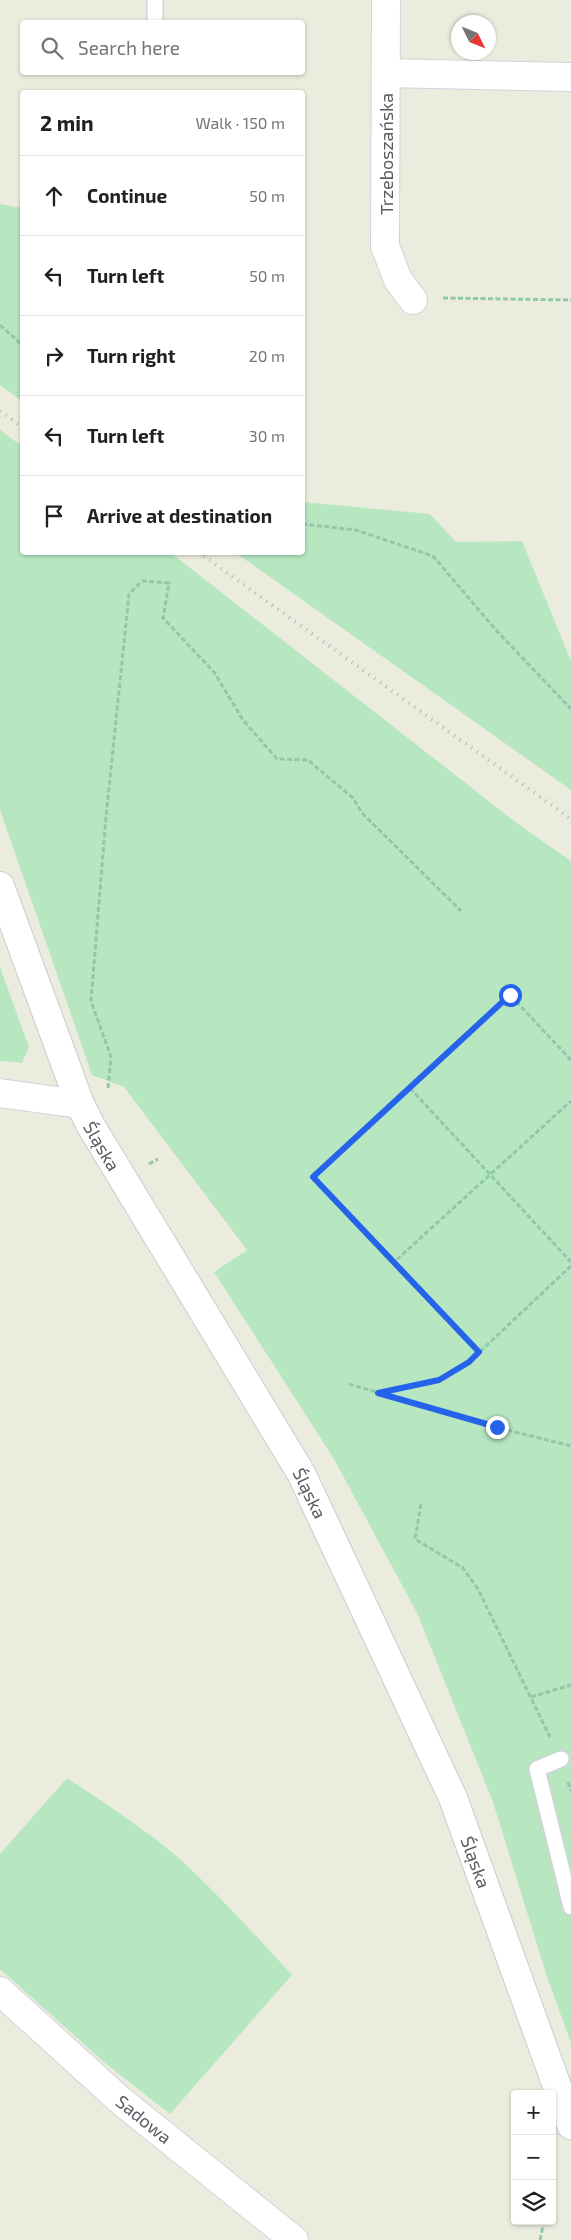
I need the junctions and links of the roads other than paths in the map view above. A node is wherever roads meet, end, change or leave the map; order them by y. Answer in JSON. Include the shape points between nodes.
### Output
{"nodes":[{"id":1,"x":156,"y":0,"type":"edge"},
{"id":2,"x":386,"y":0,"type":"edge"},
{"id":3,"x":155,"y":20,"type":"edge"},
{"id":4,"x":387,"y":73,"type":"junction"},
{"id":5,"x":571,"y":77,"type":"edge"},
{"id":6,"x":413,"y":300,"type":"road end"},
{"id":7,"x":0,"y":886,"type":"edge"},
{"id":8,"x":0,"y":1093,"type":"edge"},
{"id":9,"x":80,"y":1104,"type":"junction"},
{"id":10,"x":561,"y":1759,"type":"road end"},
{"id":11,"x":571,"y":1906,"type":"edge"},
{"id":12,"x":0,"y":1990,"type":"edge"},
{"id":13,"x":571,"y":2125,"type":"edge"},
{"id":14,"x":294,"y":2240,"type":"edge"}],
"edges":[{"from":1,"to":3,"type":"lane"},
{"from":2,"to":4,"type":"street","name":"Trzeboszańska"},
{"from":4,"to":5,"type":"street"},
{"from":4,"to":6,"type":"street","name":"Trzeboszańska","via":[[385,246],[398,280]]},
{"from":7,"to":9,"type":"street","name":"Śląska"},
{"from":8,"to":9,"type":"street"},
{"from":9,"to":13,"type":"street","name":"Śląska","via":[[90,1126],[304,1480],[453,1798]]},
{"from":10,"to":11,"type":"lane","via":[[537,1769]]},
{"from":12,"to":14,"type":"street","name":"Sadowa","via":[[121,2100]]}]}
